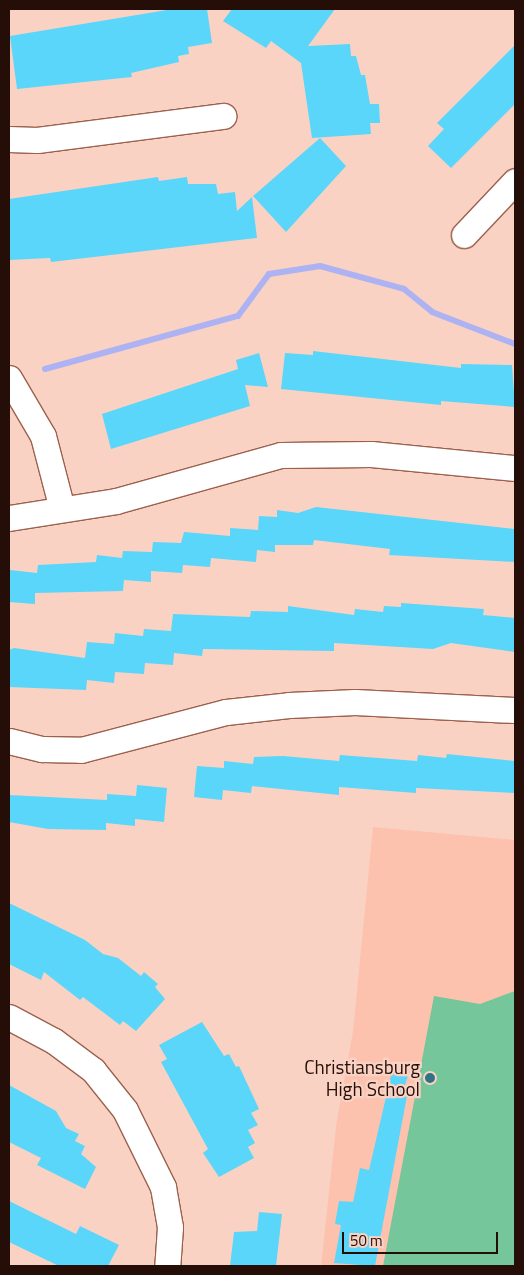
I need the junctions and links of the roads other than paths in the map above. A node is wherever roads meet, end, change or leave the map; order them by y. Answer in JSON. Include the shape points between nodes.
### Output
{"nodes":[{"id":1,"x":223,"y":116,"type":"dead end"},
{"id":2,"x":9,"y":139,"type":"edge"},
{"id":3,"x":515,"y":181,"type":"edge"},
{"id":4,"x":464,"y":235,"type":"dead end"},
{"id":5,"x":9,"y":378,"type":"edge"},
{"id":6,"x":515,"y":468,"type":"edge"},
{"id":7,"x":62,"y":509,"type":"junction"},
{"id":8,"x":9,"y":518,"type":"edge"},
{"id":9,"x":515,"y":710,"type":"edge"},
{"id":10,"x":9,"y":741,"type":"edge"},
{"id":11,"x":9,"y":1017,"type":"edge"},
{"id":12,"x":166,"y":1266,"type":"edge"}],
"edges":[{"from":1,"to":2,"type":"street","via":[[37,140]]},
{"from":3,"to":4,"type":"street"},
{"from":5,"to":7,"type":"street","via":[[43,436]]},
{"from":6,"to":7,"type":"street","via":[[371,454],[281,455],[116,501]]},
{"from":7,"to":8,"type":"street"},
{"from":9,"to":10,"type":"street","via":[[355,702],[289,705],[226,712],[81,750],[42,749]]},
{"from":11,"to":12,"type":"street","via":[[54,1041],[93,1070],[125,1110],[163,1187],[170,1227]]}]}
